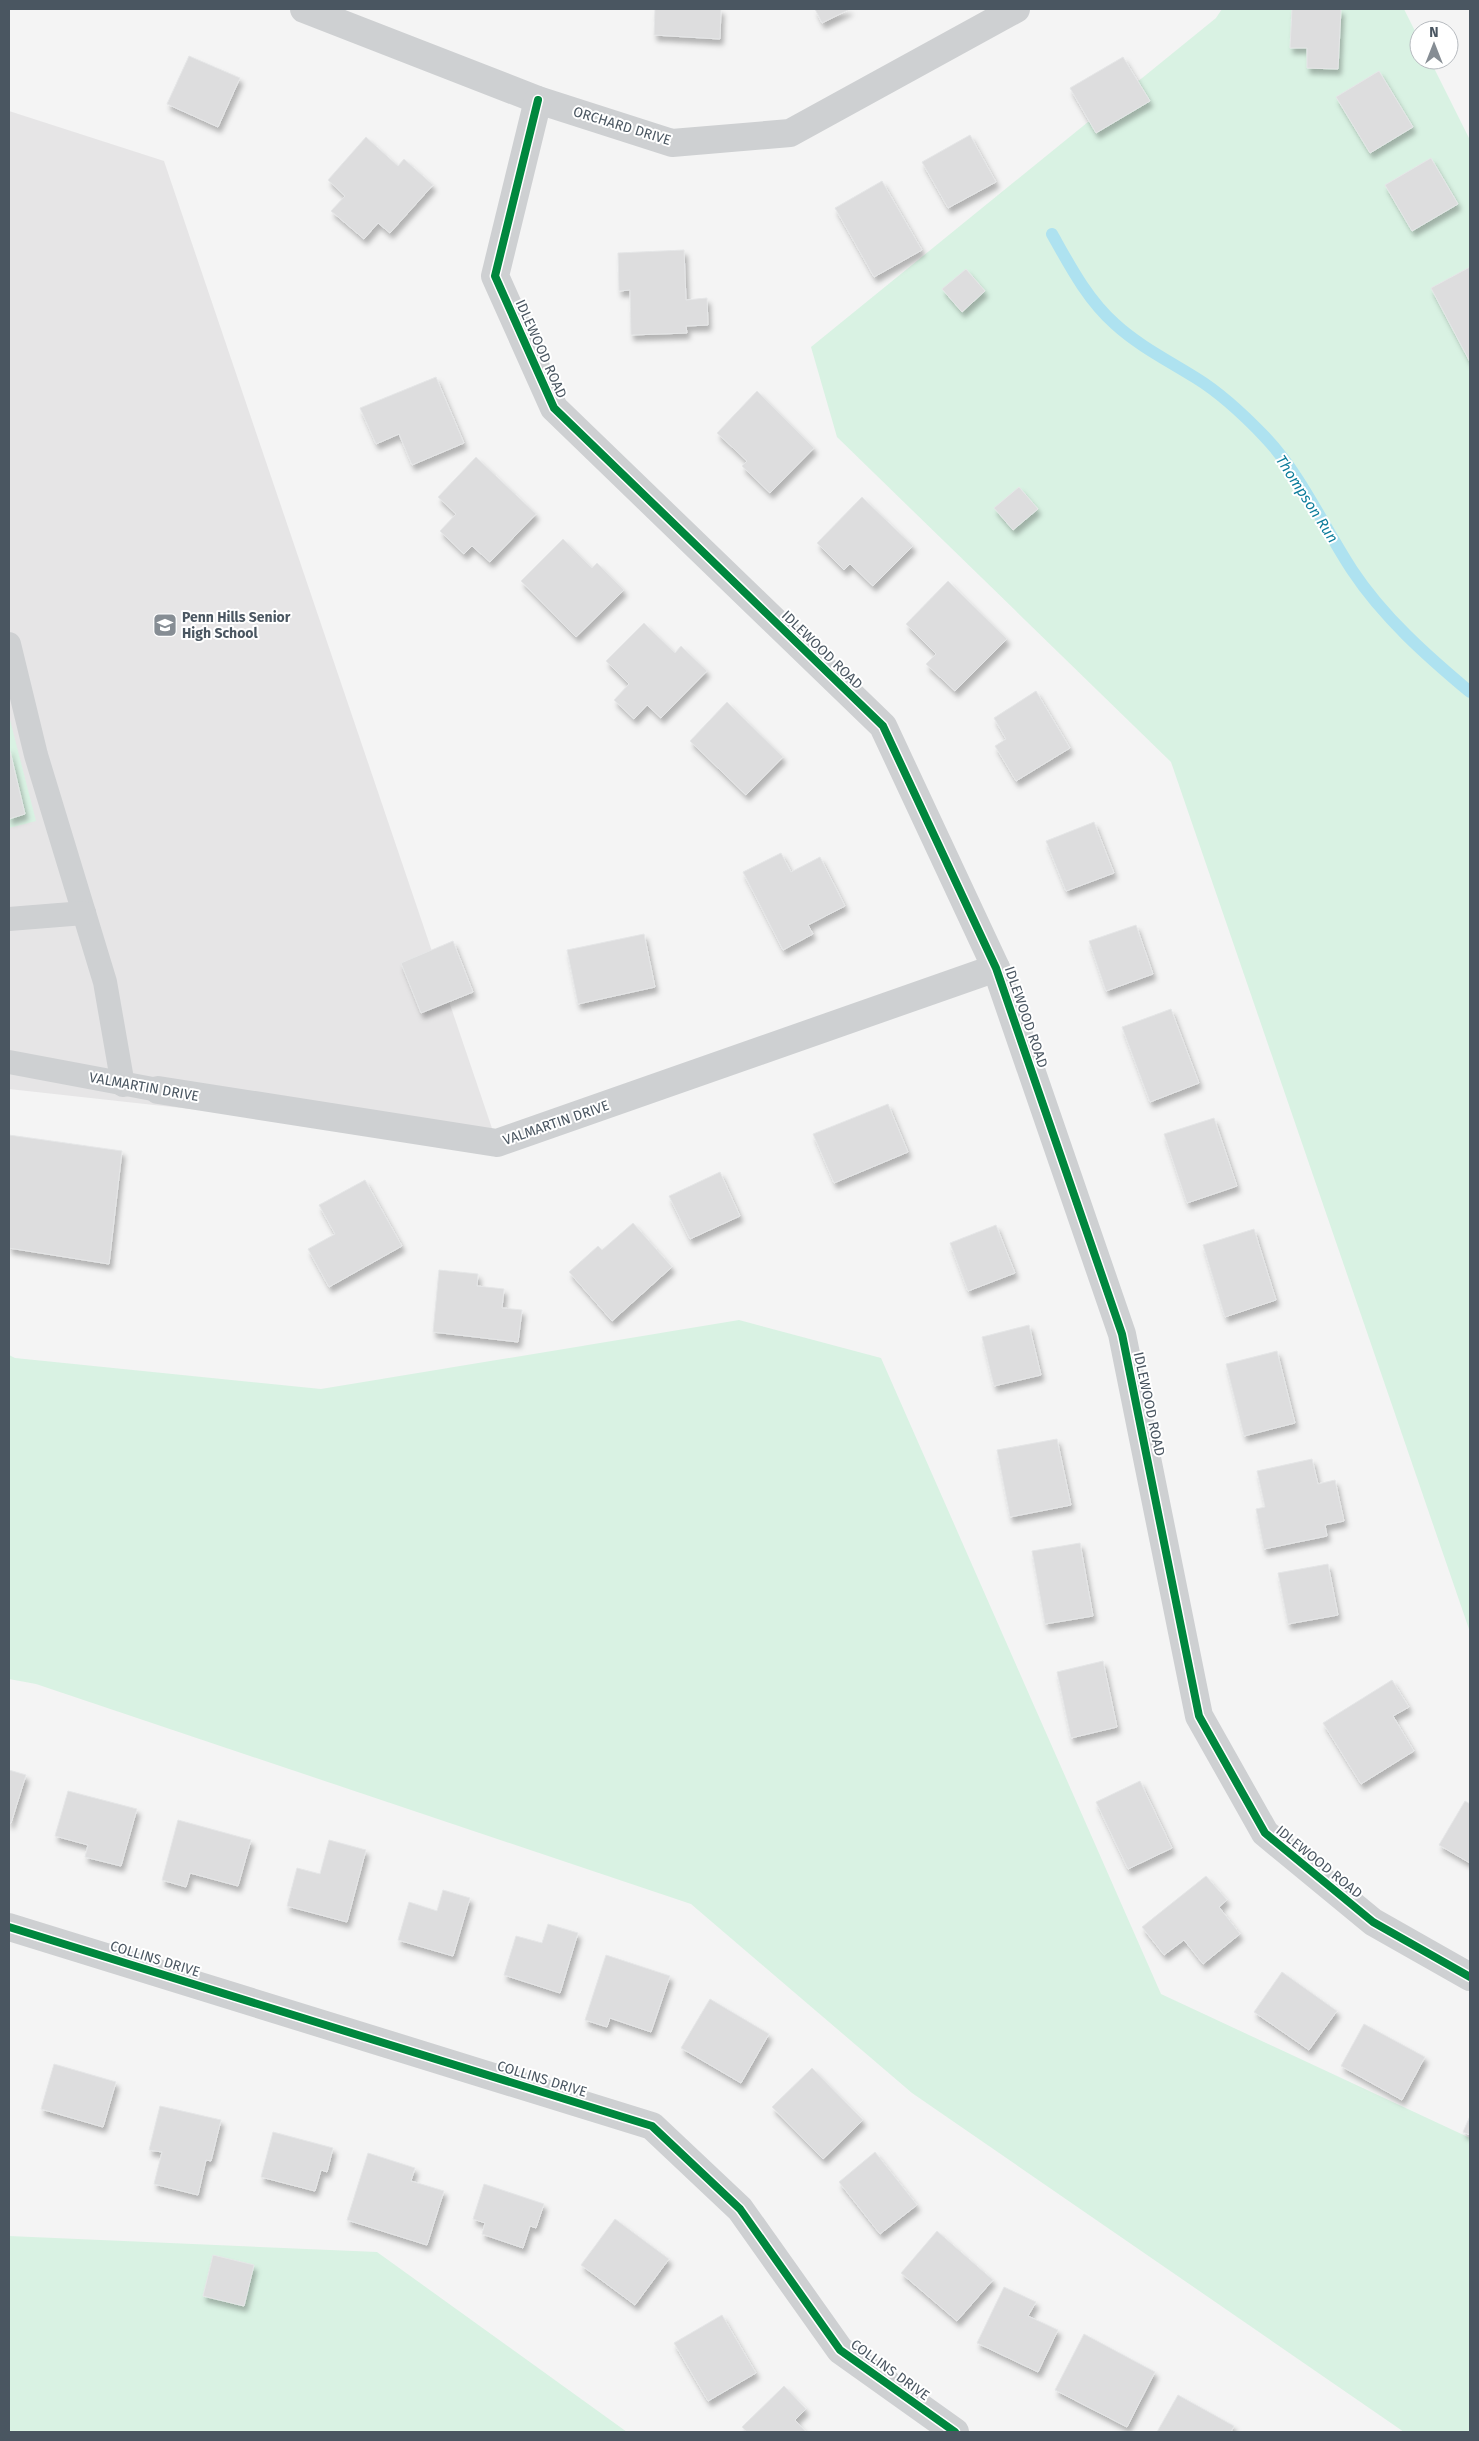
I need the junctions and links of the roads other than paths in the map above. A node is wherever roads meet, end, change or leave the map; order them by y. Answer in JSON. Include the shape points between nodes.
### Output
{"nodes":[{"id":1,"x":304,"y":9,"type":"edge"},
{"id":2,"x":1016,"y":9,"type":"edge"},
{"id":3,"x":538,"y":100,"type":"junction"},
{"id":4,"x":9,"y":644,"type":"edge"},
{"id":5,"x":84,"y":913,"type":"junction"},
{"id":6,"x":9,"y":919,"type":"edge"},
{"id":7,"x":996,"y":968,"type":"junction"},
{"id":8,"x":9,"y":1062,"type":"edge"},
{"id":9,"x":123,"y":1085,"type":"junction"},
{"id":10,"x":158,"y":1090,"type":"joint"},
{"id":11,"x":9,"y":1927,"type":"edge"},
{"id":12,"x":1470,"y":1977,"type":"edge"},
{"id":13,"x":955,"y":2432,"type":"edge"}],
"edges":[{"from":1,"to":3,"type":"street","name":"ORCHARD DRIVE"},
{"from":2,"to":3,"type":"street","name":"ORCHARD DRIVE","via":[[790,133],[672,144]]},
{"from":3,"to":7,"type":"street","name":"IDLEWOOD ROAD","via":[[495,276],[554,408],[883,726]]},
{"from":4,"to":5,"type":"lane","via":[[36,754]]},
{"from":5,"to":6,"type":"lane"},
{"from":5,"to":9,"type":"lane","via":[[105,982]]},
{"from":7,"to":10,"type":"street","name":"VALMARTIN DRIVE","via":[[497,1143]]},
{"from":7,"to":12,"type":"street","name":"IDLEWOOD ROAD","via":[[1122,1334],[1200,1716],[1265,1833],[1373,1922]]},
{"from":8,"to":9,"type":"lane","name":"VALMARTIN DRIVE"},
{"from":9,"to":10,"type":"lane","name":"VALMARTIN DRIVE"},
{"from":11,"to":13,"type":"street","name":"COLLINS DRIVE","via":[[652,2126],[740,2209],[840,2350]]}]}
